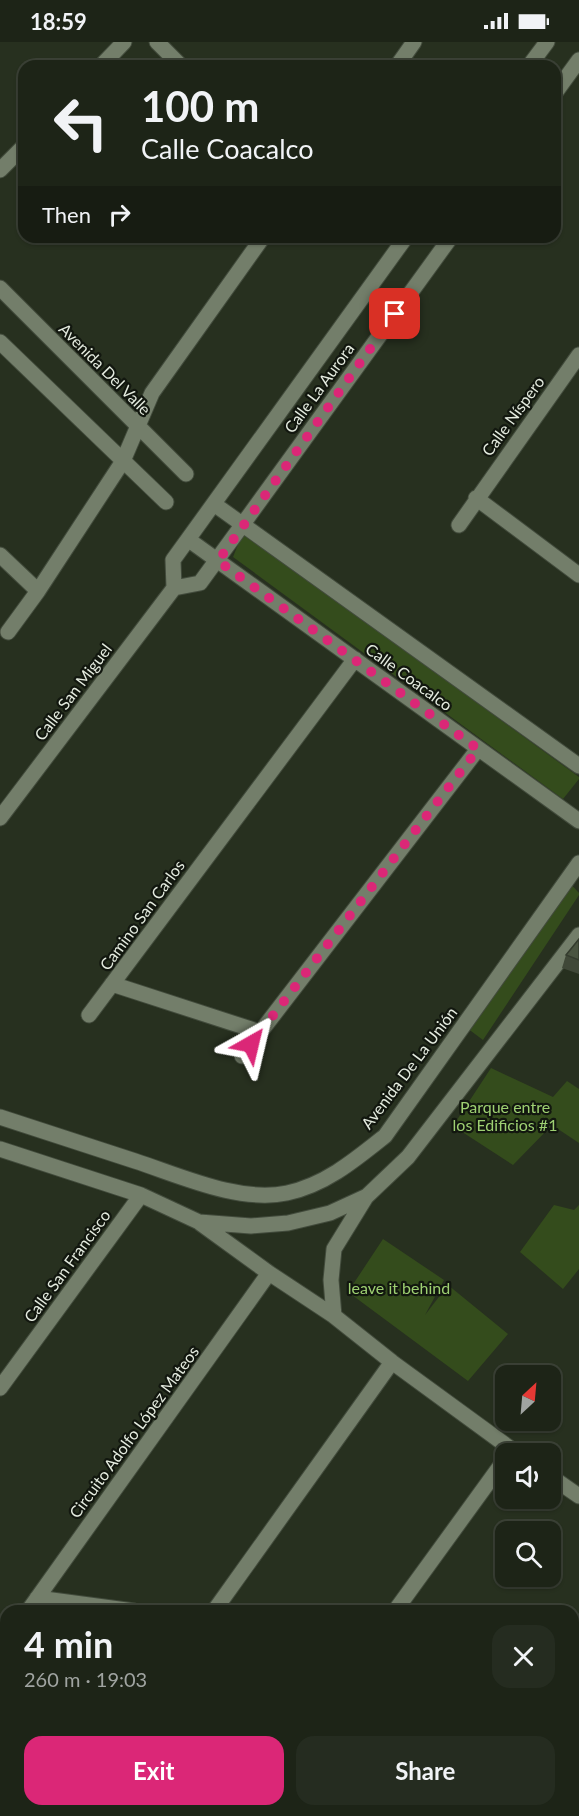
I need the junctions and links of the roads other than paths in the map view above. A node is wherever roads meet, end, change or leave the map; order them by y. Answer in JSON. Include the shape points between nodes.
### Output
{"nodes":[{"id":1,"x":124,"y":42,"type":"edge"},
{"id":2,"x":157,"y":42,"type":"edge"},
{"id":3,"x":547,"y":42,"type":"edge"},
{"id":4,"x":407,"y":45,"type":"edge"},
{"id":5,"x":107,"y":60,"type":"edge"},
{"id":6,"x":175,"y":60,"type":"edge"},
{"id":7,"x":400,"y":60,"type":"edge"},
{"id":8,"x":534,"y":60,"type":"edge"},
{"id":9,"x":579,"y":60,"type":"edge"},
{"id":10,"x":561,"y":85,"type":"edge"},
{"id":11,"x":18,"y":152,"type":"edge"},
{"id":12,"x":0,"y":171,"type":"edge"},
{"id":13,"x":259,"y":243,"type":"edge"},
{"id":14,"x":402,"y":243,"type":"edge"},
{"id":15,"x":447,"y":243,"type":"edge"},
{"id":16,"x":0,"y":288,"type":"edge"},
{"id":17,"x":0,"y":342,"type":"edge"},
{"id":18,"x":579,"y":355,"type":"edge"},
{"id":19,"x":136,"y":426,"type":"junction"},
{"id":20,"x":123,"y":460,"type":"junction"},
{"id":21,"x":186,"y":474,"type":"dead end"},
{"id":22,"x":476,"y":498,"type":"junction"},
{"id":23,"x":166,"y":502,"type":"dead end"},
{"id":24,"x":214,"y":504,"type":"junction"},
{"id":25,"x":243,"y":524,"type":"junction"},
{"id":26,"x":459,"y":525,"type":"dead end"},
{"id":27,"x":189,"y":540,"type":"junction"},
{"id":28,"x":0,"y":555,"type":"edge"},
{"id":29,"x":218,"y":561,"type":"junction"},
{"id":30,"x":579,"y":575,"type":"edge"},
{"id":31,"x":174,"y":588,"type":"junction"},
{"id":32,"x":38,"y":591,"type":"junction"},
{"id":33,"x":8,"y":632,"type":"dead end"},
{"id":34,"x":354,"y":659,"type":"junction"},
{"id":35,"x":478,"y":749,"type":"junction"},
{"id":36,"x":579,"y":766,"type":"edge"},
{"id":37,"x":0,"y":818,"type":"edge"},
{"id":38,"x":579,"y":821,"type":"edge"},
{"id":39,"x":579,"y":863,"type":"edge"},
{"id":40,"x":579,"y":936,"type":"edge"},
{"id":41,"x":112,"y":984,"type":"junction"},
{"id":42,"x":89,"y":1015,"type":"dead end"},
{"id":43,"x":260,"y":1032,"type":"junction"},
{"id":44,"x":242,"y":1056,"type":"dead end"},
{"id":45,"x":0,"y":1117,"type":"edge"},
{"id":46,"x":0,"y":1149,"type":"edge"},
{"id":47,"x":141,"y":1195,"type":"junction"},
{"id":48,"x":367,"y":1196,"type":"junction"},
{"id":49,"x":200,"y":1222,"type":"junction"},
{"id":50,"x":269,"y":1273,"type":"junction"},
{"id":51,"x":334,"y":1316,"type":"junction"},
{"id":52,"x":392,"y":1362,"type":"junction"},
{"id":53,"x":0,"y":1388,"type":"edge"},
{"id":54,"x":498,"y":1443,"type":"edge"},
{"id":55,"x":495,"y":1475,"type":"edge"},
{"id":56,"x":561,"y":1484,"type":"edge"},
{"id":57,"x":579,"y":1496,"type":"edge"},
{"id":58,"x":37,"y":1598,"type":"junction"},
{"id":59,"x":32,"y":1605,"type":"edge"},
{"id":60,"x":89,"y":1605,"type":"edge"},
{"id":61,"x":218,"y":1605,"type":"edge"},
{"id":62,"x":399,"y":1605,"type":"edge"}],
"edges":[{"from":1,"to":5,"type":"street"},
{"from":2,"to":6,"type":"street"},
{"from":3,"to":8,"type":"street"},
{"from":4,"to":7,"type":"street"},
{"from":9,"to":10,"type":"street"},
{"from":11,"to":12,"type":"street"},
{"from":13,"to":19,"type":"street","via":[[152,393]]},
{"from":14,"to":24,"type":"street","name":"Calle La Aurora"},
{"from":15,"to":25,"type":"street","name":"Calle La Aurora"},
{"from":16,"to":19,"type":"street","name":"Avenida Del Valle"},
{"from":17,"to":20,"type":"street"},
{"from":18,"to":22,"type":"street","name":"Calle Níspero"},
{"from":19,"to":20,"type":"street"},
{"from":19,"to":21,"type":"street","name":"Avenida Del Valle"},
{"from":20,"to":23,"type":"street"},
{"from":20,"to":32,"type":"street"},
{"from":22,"to":26,"type":"street","name":"Calle Níspero"},
{"from":22,"to":30,"type":"street"},
{"from":24,"to":25,"type":"street","name":"Calle Coacalco"},
{"from":24,"to":27,"type":"street","name":"Calle La Aurora"},
{"from":25,"to":29,"type":"street","name":"Calle La Aurora"},
{"from":25,"to":36,"type":"street","name":"Calle Coacalco"},
{"from":27,"to":29,"type":"street","name":"Calle Coacalco"},
{"from":27,"to":31,"type":"street","via":[[173,560]]},
{"from":28,"to":32,"type":"street"},
{"from":29,"to":31,"type":"street","via":[[200,583]]},
{"from":29,"to":34,"type":"street","name":"Calle Coacalco"},
{"from":31,"to":37,"type":"street","name":"Calle San Miguel"},
{"from":32,"to":33,"type":"street"},
{"from":34,"to":35,"type":"street","name":"Calle Coacalco"},
{"from":34,"to":41,"type":"street","name":"Camino San Carlos"},
{"from":35,"to":38,"type":"street","name":"Calle Coacalco"},
{"from":35,"to":43,"type":"street"},
{"from":39,"to":45,"type":"street","name":"Avenida De La Unión","via":[[385,1136],[351,1164],[320,1182],[286,1193],[245,1194]]},
{"from":40,"to":48,"type":"street","via":[[408,1157]]},
{"from":41,"to":42,"type":"street"},
{"from":41,"to":43,"type":"street","name":"Camino San Carlos"},
{"from":43,"to":44,"type":"street"},
{"from":46,"to":47,"type":"street"},
{"from":47,"to":49,"type":"street"},
{"from":47,"to":53,"type":"street","name":"Calle San Francisco"},
{"from":48,"to":49,"type":"street","via":[[330,1214],[288,1223],[251,1226]]},
{"from":48,"to":51,"type":"street","via":[[334,1248]]},
{"from":49,"to":50,"type":"street"},
{"from":50,"to":51,"type":"street"},
{"from":50,"to":58,"type":"street","name":"Circuito Adolfo López Mateos"},
{"from":51,"to":52,"type":"street"},
{"from":52,"to":54,"type":"street"},
{"from":52,"to":61,"type":"street"},
{"from":55,"to":62,"type":"street"},
{"from":56,"to":57,"type":"street"},
{"from":58,"to":59,"type":"street","name":"Circuito Adolfo López Mateos"},
{"from":58,"to":60,"type":"street"}]}
